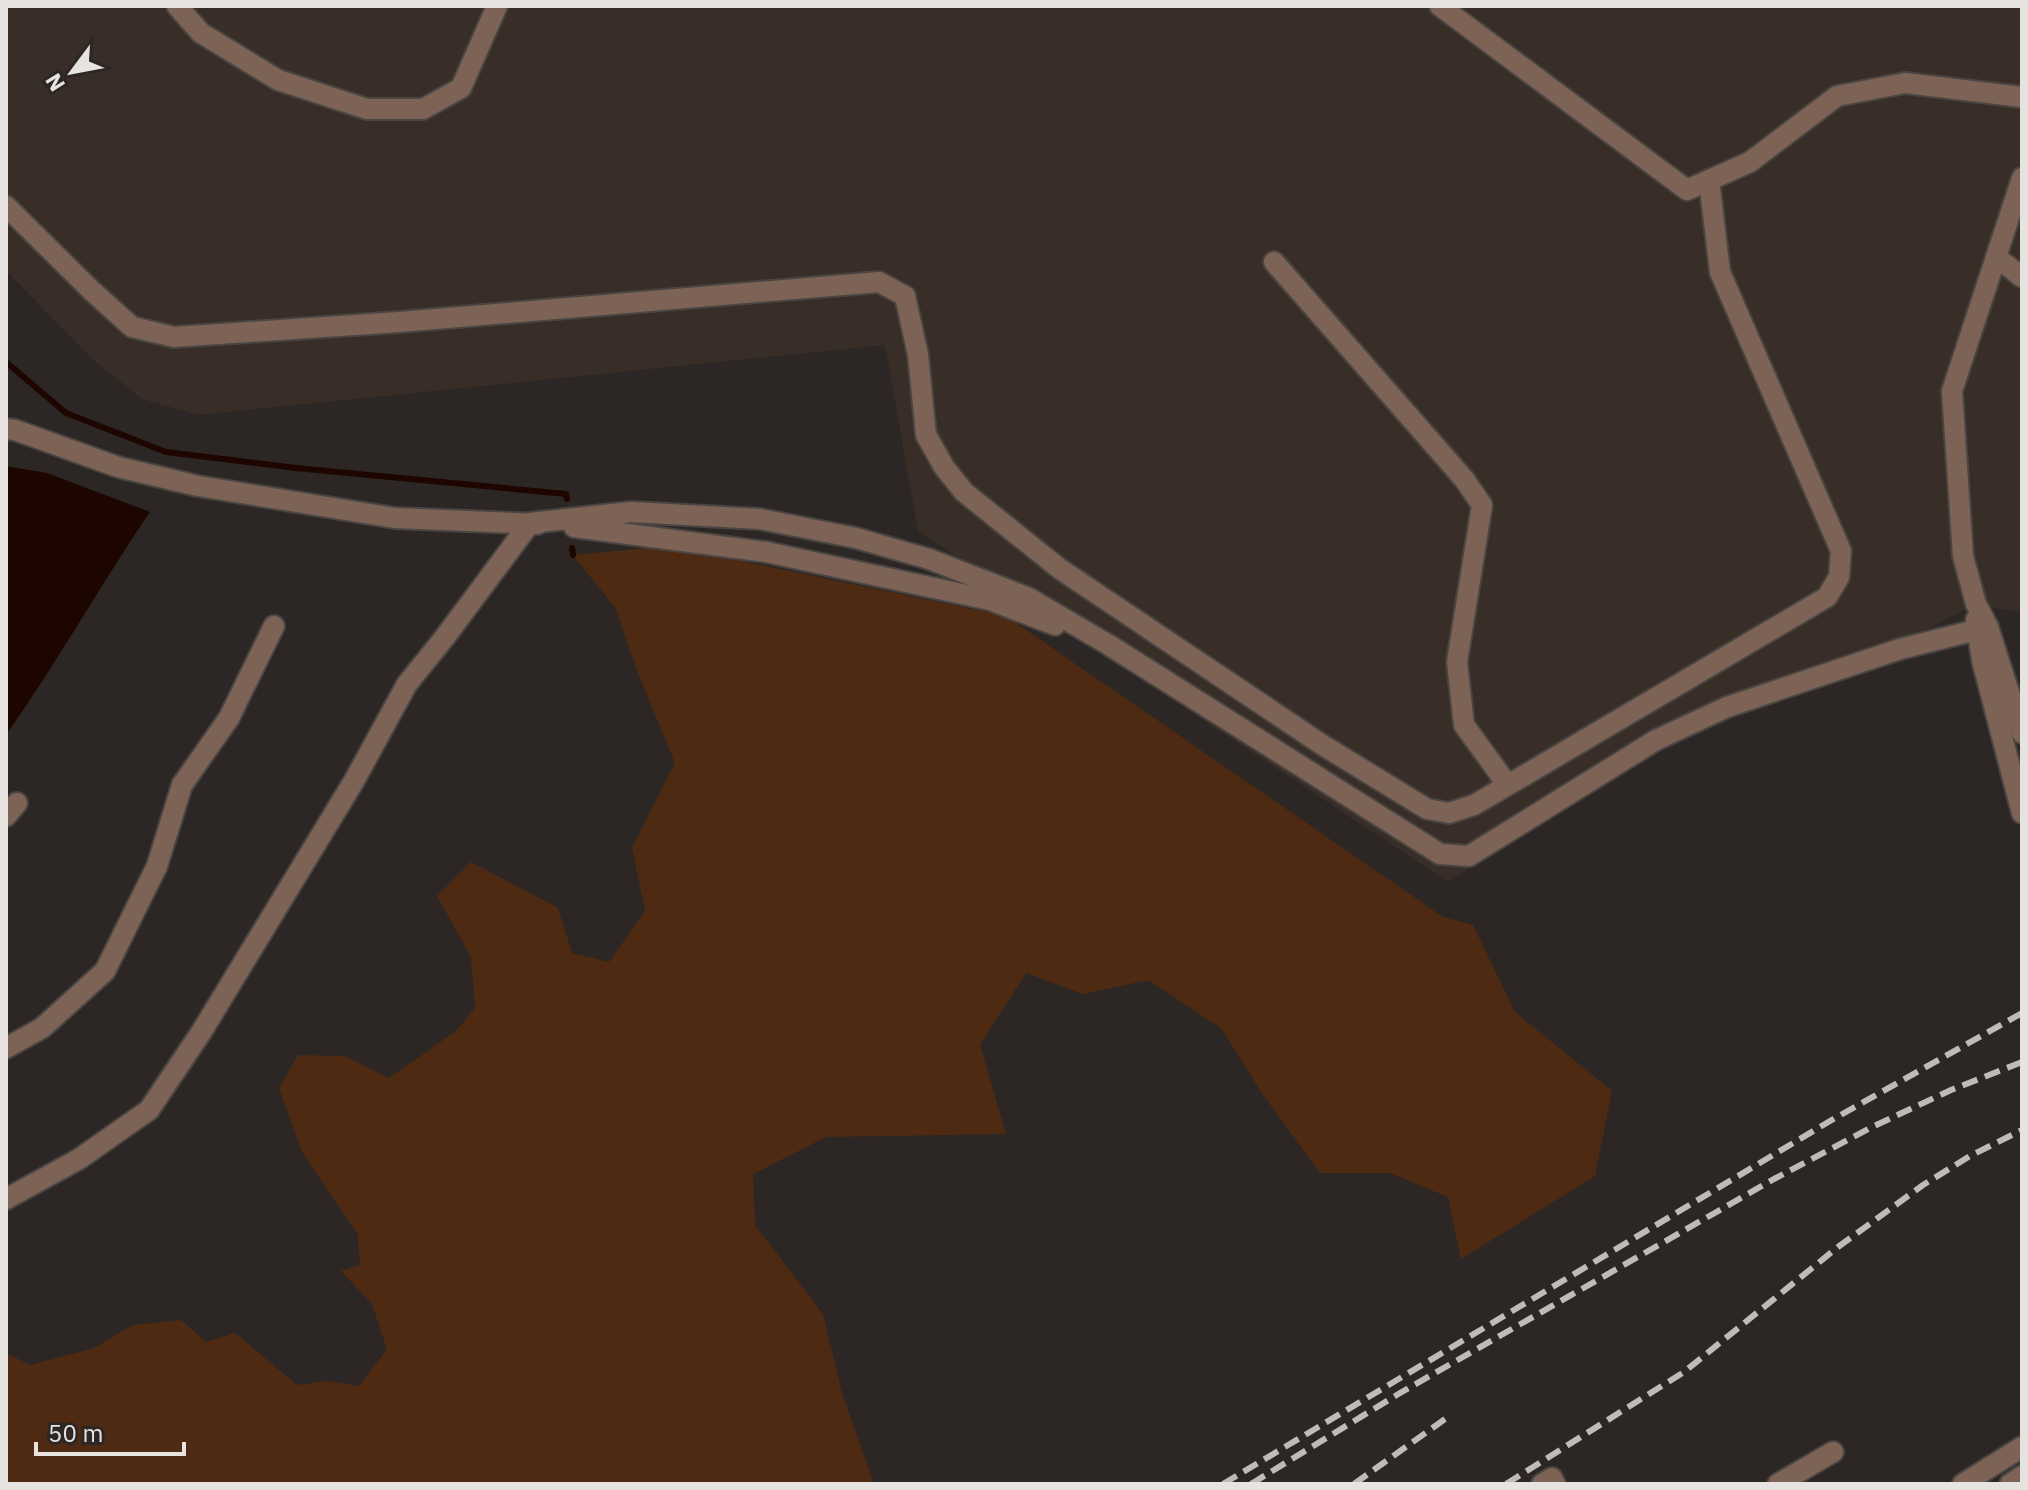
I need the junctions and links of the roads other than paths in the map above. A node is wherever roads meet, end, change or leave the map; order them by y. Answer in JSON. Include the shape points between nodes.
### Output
{"nodes":[{"id":1,"x":177,"y":6,"type":"edge"},
{"id":2,"x":497,"y":6,"type":"edge"},
{"id":3,"x":1440,"y":6,"type":"edge"},
{"id":4,"x":2022,"y":97,"type":"edge"},
{"id":5,"x":2022,"y":178,"type":"edge"},
{"id":6,"x":1709,"y":180,"type":"junction"},
{"id":7,"x":6,"y":206,"type":"edge"},
{"id":8,"x":1996,"y":257,"type":"junction"},
{"id":9,"x":1274,"y":262,"type":"dead end"},
{"id":10,"x":2022,"y":277,"type":"edge"},
{"id":11,"x":6,"y":429,"type":"edge"},
{"id":12,"x":530,"y":523,"type":"junction"},
{"id":13,"x":274,"y":626,"type":"dead end"},
{"id":14,"x":1982,"y":629,"type":"junction"},
{"id":15,"x":1109,"y":645,"type":"junction"},
{"id":16,"x":2022,"y":733,"type":"edge"},
{"id":17,"x":1507,"y":784,"type":"junction"},
{"id":18,"x":2022,"y":813,"type":"edge"},
{"id":19,"x":6,"y":1048,"type":"edge"},
{"id":20,"x":6,"y":1199,"type":"edge"},
{"id":21,"x":2022,"y":1447,"type":"edge"},
{"id":22,"x":1833,"y":1452,"type":"dead end"},
{"id":23,"x":2022,"y":1476,"type":"edge"},
{"id":24,"x":1542,"y":1484,"type":"edge"},
{"id":25,"x":1555,"y":1484,"type":"edge"},
{"id":26,"x":1778,"y":1484,"type":"edge"},
{"id":27,"x":1963,"y":1484,"type":"edge"},
{"id":28,"x":2010,"y":1484,"type":"edge"}],
"edges":[{"from":1,"to":2,"type":"street","via":[[201,33],[278,80],[367,109],[423,109],[461,88]]},
{"from":3,"to":6,"type":"street","via":[[1687,190]]},
{"from":4,"to":6,"type":"street","via":[[1905,83],[1837,96],[1750,162]]},
{"from":5,"to":8,"type":"street"},
{"from":6,"to":17,"type":"street","via":[[1720,272],[1841,551],[1839,577],[1827,597]]},
{"from":7,"to":17,"type":"street","via":[[132,327],[174,337],[879,282],[905,296],[918,355],[926,435],[964,492],[1012,531],[1060,569],[1321,744],[1427,809],[1449,813],[1474,805]]},
{"from":8,"to":10,"type":"street"},
{"from":8,"to":14,"type":"street","via":[[1952,391],[1963,556]]},
{"from":9,"to":17,"type":"street","via":[[1482,505],[1457,662],[1464,725]]},
{"from":11,"to":12,"type":"street","via":[[118,467],[198,486],[395,518]]},
{"from":12,"to":15,"type":"street","via":[[781,555],[990,600]]},
{"from":12,"to":15,"type":"street","via":[[645,513],[760,519],[856,538],[929,559],[1029,598]]},
{"from":12,"to":20,"type":"street","via":[[407,684],[354,781],[149,1110],[79,1159]]},
{"from":13,"to":19,"type":"street","via":[[229,718],[182,785],[157,866],[105,971],[42,1028]]},
{"from":14,"to":15,"type":"street","via":[[1900,649],[1727,707],[1656,740],[1469,856],[1440,854]]},
{"from":14,"to":16,"type":"street"},
{"from":14,"to":18,"type":"street"},
{"from":21,"to":27,"type":"street"},
{"from":22,"to":26,"type":"street"},
{"from":23,"to":28,"type":"street"},
{"from":24,"to":25,"type":"street","via":[[1552,1478]]}]}
